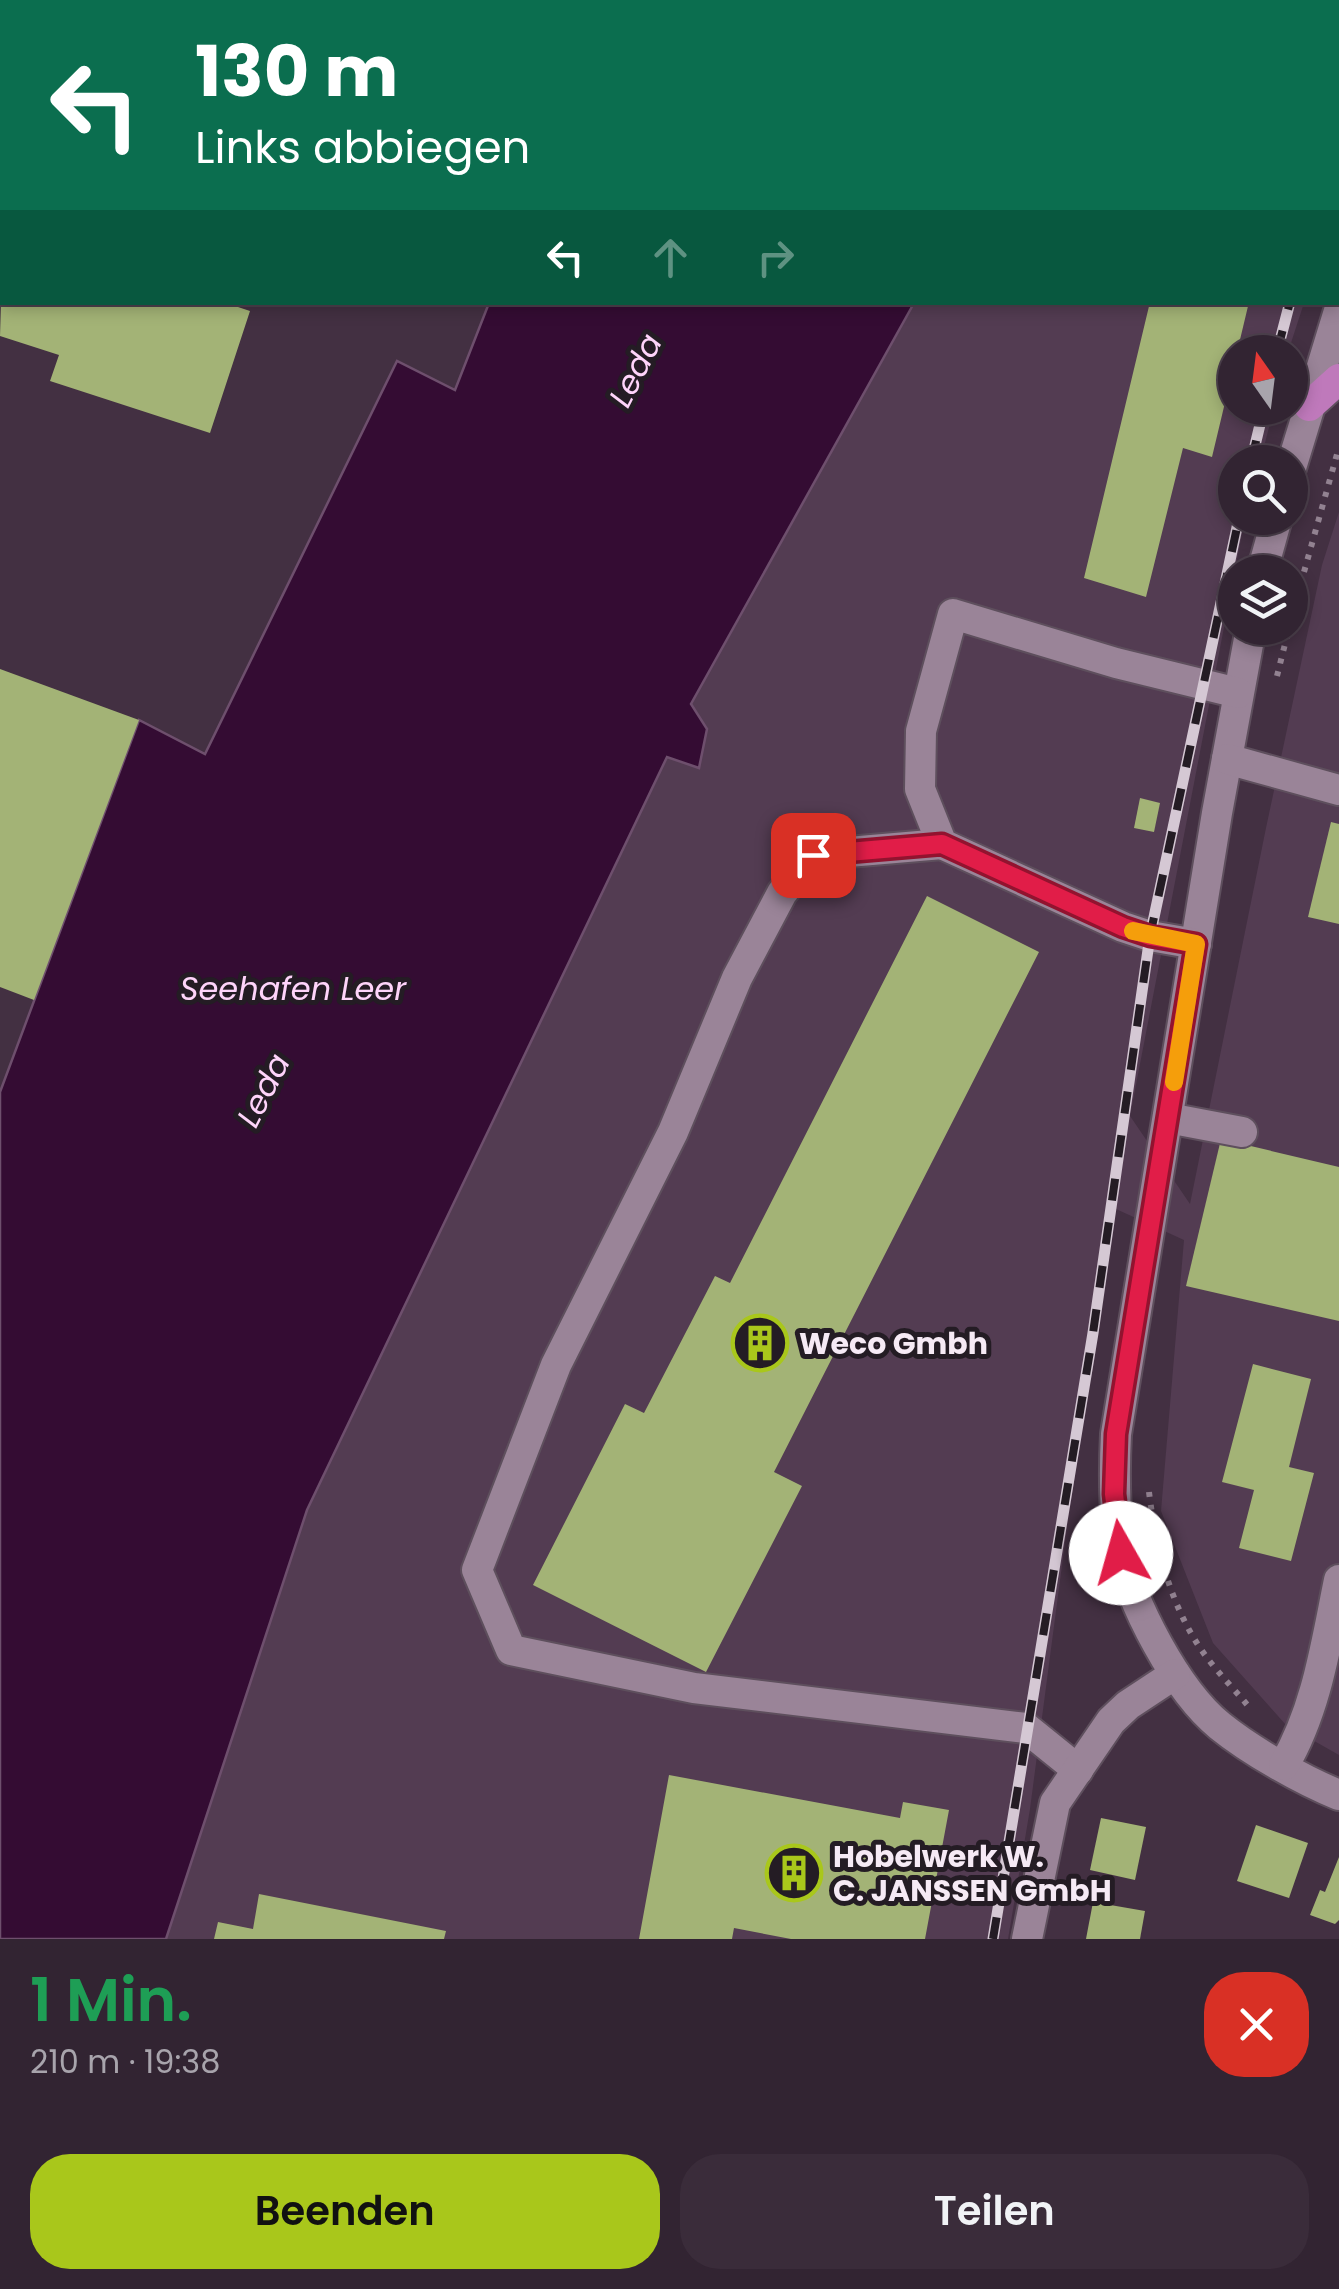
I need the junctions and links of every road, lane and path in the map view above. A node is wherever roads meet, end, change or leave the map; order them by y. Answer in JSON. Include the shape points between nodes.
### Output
{"nodes":[{"id":1,"x":1339,"y":311,"type":"edge"},
{"id":2,"x":1339,"y":378,"type":"edge"},
{"id":3,"x":1309,"y":406,"type":"junction"},
{"id":4,"x":1298,"y":445,"type":"edge"},
{"id":5,"x":1339,"y":447,"type":"edge"},
{"id":6,"x":1308,"y":558,"type":"edge"},
{"id":7,"x":1247,"y":645,"type":"edge"},
{"id":8,"x":1238,"y":693,"type":"junction"},
{"id":9,"x":1226,"y":759,"type":"junction"},
{"id":10,"x":1339,"y":790,"type":"edge"},
{"id":11,"x":942,"y":844,"type":"junction"},
{"id":12,"x":1196,"y":944,"type":"junction"},
{"id":13,"x":1168,"y":1118,"type":"junction"},
{"id":14,"x":1242,"y":1132,"type":"dead end"},
{"id":15,"x":1339,"y":1580,"type":"edge"},
{"id":16,"x":1175,"y":1674,"type":"junction"},
{"id":17,"x":1284,"y":1765,"type":"junction"},
{"id":18,"x":1078,"y":1770,"type":"junction"},
{"id":19,"x":1339,"y":1795,"type":"edge"},
{"id":20,"x":1027,"y":1939,"type":"edge"}],
"edges":[{"from":1,"to":3,"type":"street"},
{"from":2,"to":3,"type":"main road"},
{"from":3,"to":4,"type":"street"},
{"from":5,"to":6,"type":"path"},
{"from":7,"to":8,"type":"street"},
{"from":8,"to":9,"type":"street"},
{"from":8,"to":11,"type":"street","via":[[953,614],[920,730],[920,789]]},
{"from":9,"to":10,"type":"street"},
{"from":9,"to":12,"type":"street"},
{"from":11,"to":12,"type":"street","via":[[1123,927]]},
{"from":11,"to":18,"type":"street","via":[[813,855],[782,893],[556,1366],[476,1570],[511,1650],[694,1688],[1026,1728]]},
{"from":12,"to":13,"type":"street"},
{"from":13,"to":14,"type":"street"},
{"from":13,"to":16,"type":"street","via":[[1116,1434],[1114,1494],[1121,1553],[1140,1612]]},
{"from":15,"to":17,"type":"street","via":[[1318,1682]]},
{"from":16,"to":17,"type":"street","via":[[1218,1725]]},
{"from":16,"to":18,"type":"street","via":[[1111,1721]]},
{"from":17,"to":19,"type":"street"},
{"from":18,"to":20,"type":"street","via":[[1055,1804]]}]}
